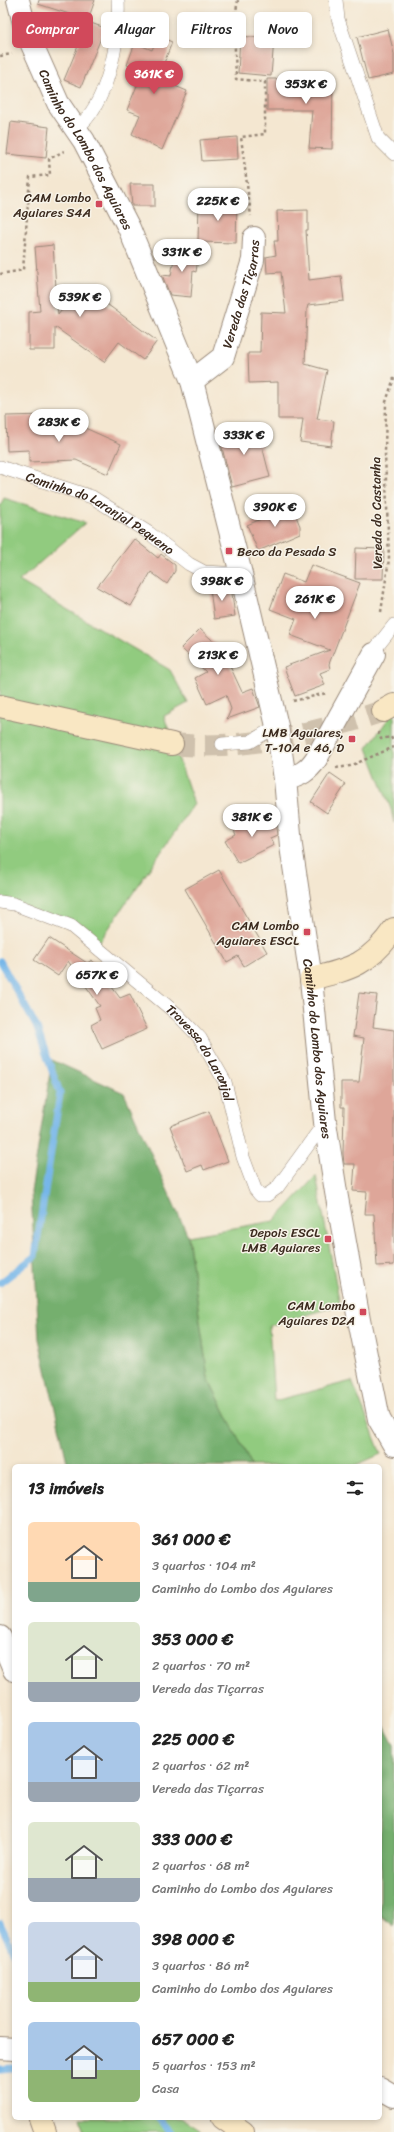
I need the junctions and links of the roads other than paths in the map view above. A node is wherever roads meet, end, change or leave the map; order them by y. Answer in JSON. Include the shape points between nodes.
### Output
{"nodes":[{"id":1,"x":18,"y":0,"type":"edge"},
{"id":2,"x":118,"y":0,"type":"edge"},
{"id":3,"x":336,"y":0,"type":"edge"},
{"id":4,"x":80,"y":135,"type":"junction"},
{"id":5,"x":394,"y":154,"type":"edge"},
{"id":6,"x":254,"y":238,"type":"road end"},
{"id":7,"x":192,"y":381,"type":"junction"},
{"id":8,"x":0,"y":467,"type":"edge"},
{"id":9,"x":241,"y":574,"type":"junction"},
{"id":10,"x":394,"y":625,"type":"edge"},
{"id":11,"x":375,"y":651,"type":"joint"},
{"id":12,"x":0,"y":706,"type":"edge"},
{"id":13,"x":277,"y":726,"type":"junction"},
{"id":14,"x":172,"y":744,"type":"tunnel mouth"},
{"id":15,"x":222,"y":744,"type":"dead end"},
{"id":16,"x":285,"y":779,"type":"junction"},
{"id":17,"x":0,"y":902,"type":"edge"},
{"id":18,"x":394,"y":928,"type":"edge"},
{"id":19,"x":311,"y":979,"type":"junction"},
{"id":20,"x":325,"y":1122,"type":"junction"},
{"id":21,"x":394,"y":1445,"type":"edge"},
{"id":22,"x":0,"y":1637,"type":"edge"},
{"id":23,"x":12,"y":1665,"type":"edge"},
{"id":24,"x":0,"y":2048,"type":"edge"},
{"id":25,"x":12,"y":2049,"type":"edge"},
{"id":26,"x":382,"y":2089,"type":"edge"},
{"id":27,"x":394,"y":2096,"type":"edge"},
{"id":28,"x":41,"y":2120,"type":"edge"},
{"id":29,"x":226,"y":2120,"type":"edge"},
{"id":30,"x":45,"y":2132,"type":"edge"},
{"id":31,"x":243,"y":2132,"type":"edge"}],
"edges":[{"from":1,"to":4,"type":"street","name":"Caminho do Lombo dos Aguiares","via":[[26,31],[58,103]]},
{"from":2,"to":4,"type":"lane","via":[[111,66],[98,102]]},
{"from":3,"to":5,"type":"lane","via":[[338,19],[378,138]]},
{"from":4,"to":7,"type":"street","name":"Caminho do Lombo dos Aguiares","via":[[129,228]]},
{"from":6,"to":7,"type":"street","name":"Vereda das Tiçarras","via":[[253,260],[223,357]]},
{"from":7,"to":9,"type":"street","name":"Caminho do Lombo dos Aguiares"},
{"from":8,"to":9,"type":"lane","name":"Caminho do Laranjal Pequeno","via":[[92,498],[149,533],[189,564],[204,572]]},
{"from":9,"to":13,"type":"street","name":"Caminho do Lombo dos Aguiares"},
{"from":10,"to":11,"type":"lane"},
{"from":11,"to":16,"type":"street","via":[[316,759],[304,773]]},
{"from":12,"to":14,"type":"main road"},
{"from":13,"to":15,"type":"lane","via":[[250,742]]},
{"from":13,"to":16,"type":"street","name":"Caminho do Lombo dos Aguiares"},
{"from":16,"to":19,"type":"street","name":"Caminho do Lombo dos Aguiares","via":[[291,846]]},
{"from":17,"to":20,"type":"lane","name":"Travessa do Laranjal","via":[[14,904],[71,926],[177,1014],[200,1038],[225,1082],[243,1157],[255,1189],[260,1195],[267,1195],[277,1188]]},
{"from":18,"to":19,"type":"main road","via":[[386,941],[363,962],[350,969]]},
{"from":19,"to":20,"type":"street","name":"Caminho do Lombo dos Aguiares"},
{"from":20,"to":21,"type":"street","name":"Caminho do Lombo dos Aguiares","via":[[379,1419]]},
{"from":22,"to":23,"type":"street"},
{"from":24,"to":25,"type":"street"},
{"from":26,"to":27,"type":"street"},
{"from":28,"to":30,"type":"main road"},
{"from":29,"to":31,"type":"main road"}]}
